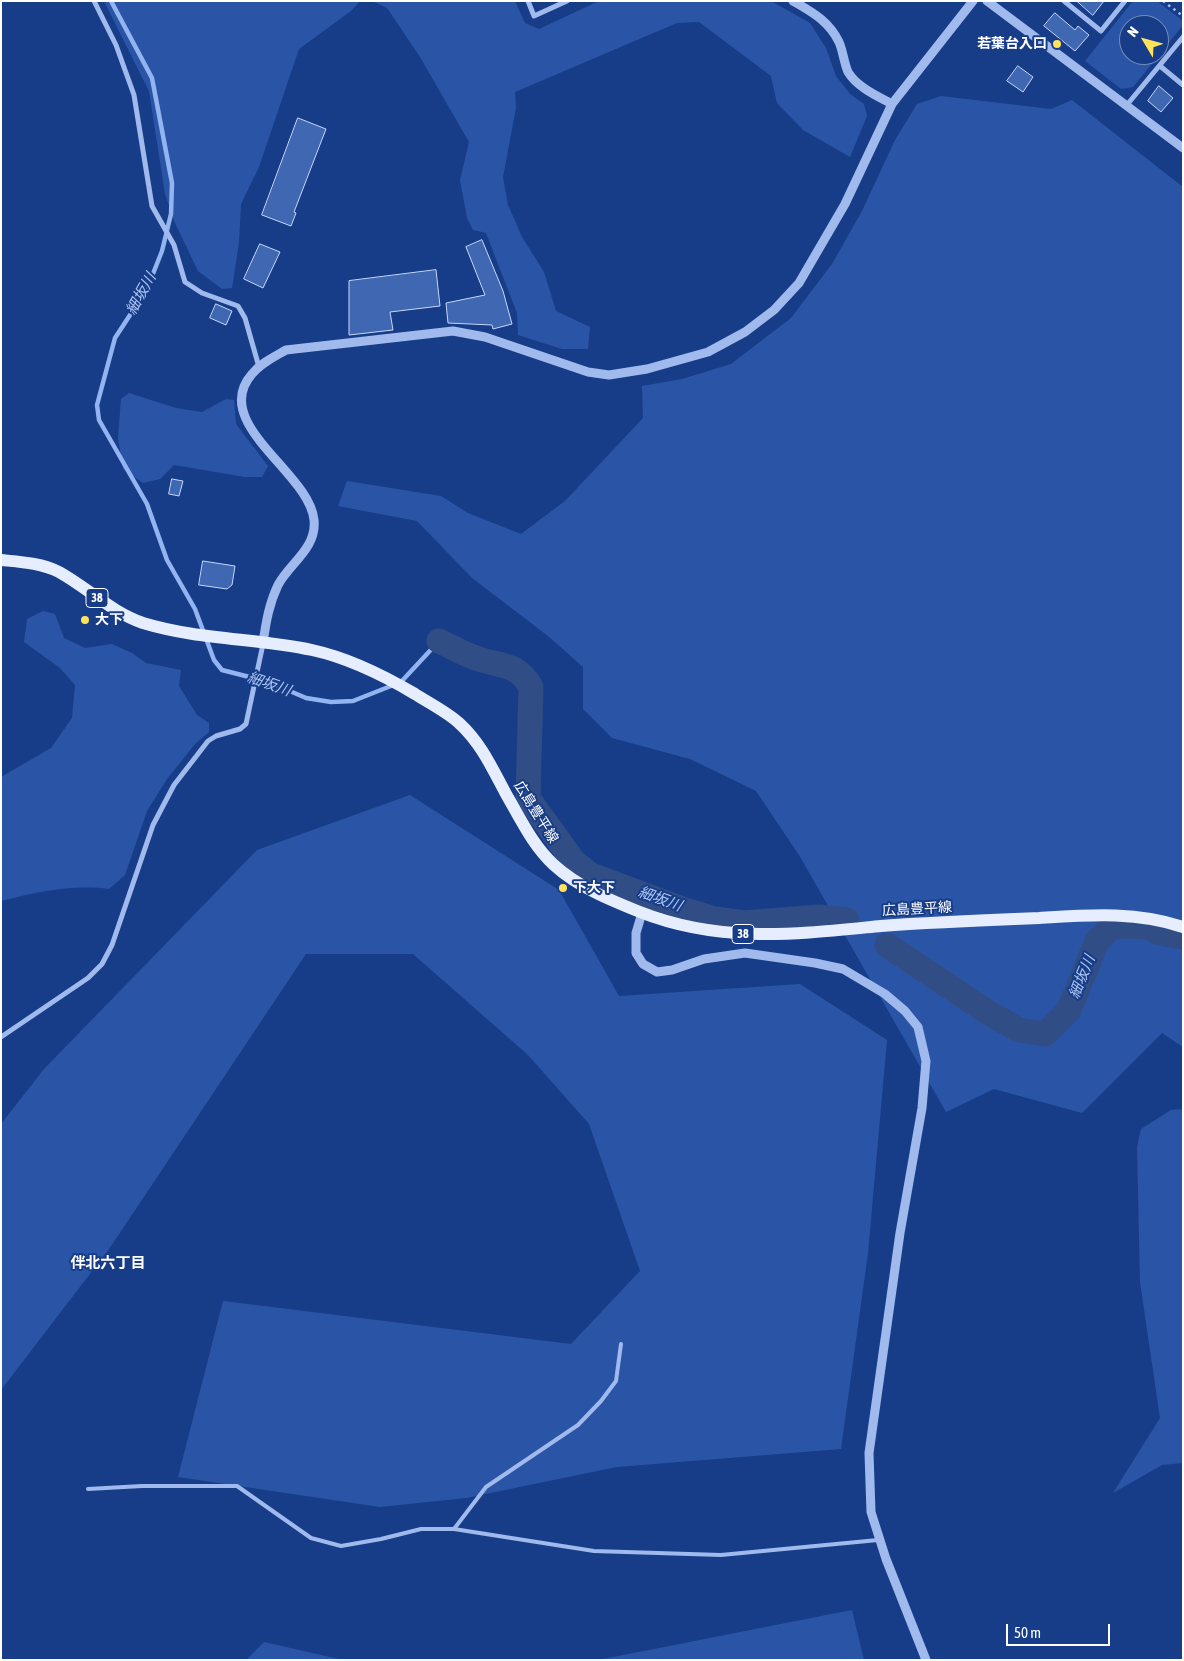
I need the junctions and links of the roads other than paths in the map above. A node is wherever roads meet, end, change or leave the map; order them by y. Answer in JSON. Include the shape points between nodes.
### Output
{"nodes":[{"id":1,"x":94,"y":1,"type":"edge"},
{"id":2,"x":528,"y":1,"type":"edge"},
{"id":3,"x":567,"y":1,"type":"edge"},
{"id":4,"x":794,"y":1,"type":"edge"},
{"id":5,"x":973,"y":1,"type":"edge"},
{"id":6,"x":987,"y":1,"type":"edge"},
{"id":7,"x":1064,"y":1,"type":"edge"},
{"id":8,"x":1125,"y":1,"type":"edge"},
{"id":9,"x":1183,"y":37,"type":"edge"},
{"id":10,"x":1160,"y":66,"type":"junction"},
{"id":11,"x":1183,"y":85,"type":"edge"},
{"id":12,"x":892,"y":104,"type":"junction"},
{"id":13,"x":1126,"y":106,"type":"junction"},
{"id":14,"x":1183,"y":148,"type":"edge"},
{"id":15,"x":259,"y":367,"type":"junction"},
{"id":16,"x":1,"y":560,"type":"edge"},
{"id":17,"x":263,"y":643,"type":"junction"},
{"id":18,"x":642,"y":913,"type":"junction"},
{"id":19,"x":1183,"y":927,"type":"edge"},
{"id":20,"x":1,"y":1037,"type":"edge"},
{"id":21,"x":621,"y":1344,"type":"dead end"},
{"id":22,"x":88,"y":1489,"type":"dead end"},
{"id":23,"x":454,"y":1529,"type":"junction"},
{"id":24,"x":879,"y":1540,"type":"junction"},
{"id":25,"x":926,"y":1660,"type":"edge"}],
"edges":[{"from":1,"to":15,"type":"street","via":[[116,45],[134,95],[152,206],[174,245],[185,282],[202,293],[238,306],[245,318]]},
{"from":2,"to":3,"type":"street","via":[[534,16]]},
{"from":4,"to":12,"type":"street","via":[[822,18],[832,29],[848,72],[859,84]]},
{"from":5,"to":12,"type":"street"},
{"from":6,"to":13,"type":"street"},
{"from":7,"to":8,"type":"street","via":[[1101,31]]},
{"from":9,"to":10,"type":"street"},
{"from":10,"to":11,"type":"street"},
{"from":10,"to":13,"type":"street"},
{"from":12,"to":15,"type":"street","via":[[845,204],[799,283],[774,310],[708,352],[647,369],[609,375],[588,372],[485,337],[454,331],[286,350]]},
{"from":13,"to":14,"type":"street"},
{"from":15,"to":17,"type":"street","via":[[250,374],[243,392],[242,409],[252,431],[308,498],[315,521],[311,541],[302,557],[285,572],[277,587],[267,613]]},
{"from":16,"to":17,"type":"main road","name":"広島豊平線","number":"38","via":[[56,570],[109,608],[139,621],[193,635]]},
{"from":17,"to":18,"type":"main road","name":"広島豊平線","number":"38","via":[[313,650],[366,668],[457,721],[480,745],[528,832],[551,863],[576,882]]},
{"from":17,"to":20,"type":"street","via":[[246,724],[208,741],[174,785],[153,825],[112,945],[102,964],[88,978]]},
{"from":18,"to":19,"type":"main road","name":"広島豊平線","number":"38","via":[[707,931],[758,936],[1085,915],[1160,919]]},
{"from":18,"to":24,"type":"street","via":[[636,933],[636,953],[643,964],[657,972],[704,959],[746,953],[815,962],[843,969],[885,994],[918,1027],[926,1061],[922,1108],[900,1233],[869,1453],[871,1512]]},
{"from":21,"to":23,"type":"lane","via":[[616,1381],[601,1401],[578,1426],[486,1487]]},
{"from":22,"to":23,"type":"lane","via":[[237,1486],[311,1538],[341,1546],[421,1529]]},
{"from":23,"to":24,"type":"lane","via":[[594,1551],[721,1555]]},
{"from":24,"to":25,"type":"street"}]}
